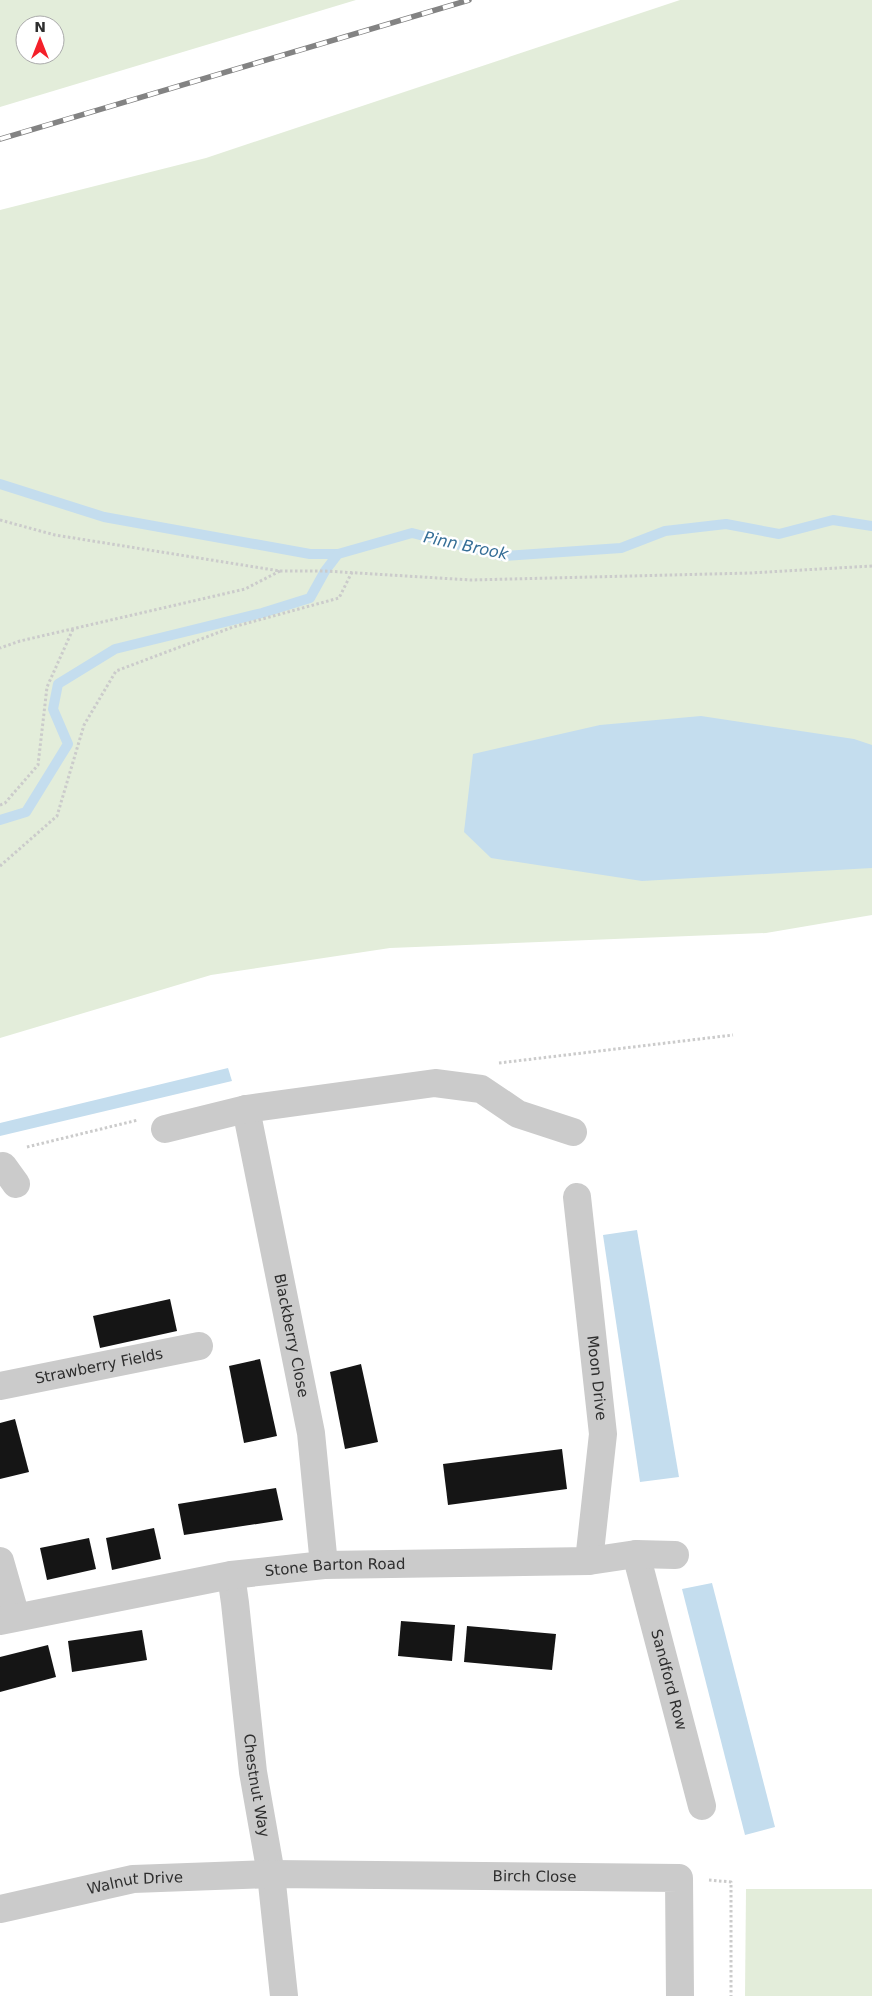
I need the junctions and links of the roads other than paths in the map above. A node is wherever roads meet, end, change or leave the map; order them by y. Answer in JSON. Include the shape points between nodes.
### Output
{"nodes":[{"id":1,"x":246,"y":1109,"type":"junction"},
{"id":2,"x":155,"y":1124,"type":"road end"},
{"id":3,"x":573,"y":1132,"type":"dead end"},
{"id":4,"x":577,"y":1197,"type":"dead end"},
{"id":5,"x":198,"y":1346,"type":"dead end"},
{"id":6,"x":0,"y":1386,"type":"edge"},
{"id":7,"x":636,"y":1554,"type":"junction"},
{"id":8,"x":675,"y":1555,"type":"dead end"},
{"id":9,"x":588,"y":1560,"type":"junction"},
{"id":10,"x":0,"y":1561,"type":"edge"},
{"id":11,"x":324,"y":1565,"type":"junction"},
{"id":12,"x":231,"y":1575,"type":"junction"},
{"id":13,"x":8,"y":1619,"type":"edge"},
{"id":14,"x":702,"y":1806,"type":"dead end"},
{"id":15,"x":271,"y":1874,"type":"junction"},
{"id":16,"x":0,"y":1909,"type":"edge"},
{"id":17,"x":284,"y":1996,"type":"edge"},
{"id":18,"x":680,"y":1996,"type":"edge"}],
"edges":[{"from":1,"to":2,"type":"street"},
{"from":1,"to":3,"type":"street","via":[[435,1083],[481,1088],[518,1114]]},
{"from":1,"to":11,"type":"street","name":"Blackberry Close","via":[[311,1433]]},
{"from":4,"to":9,"type":"street","name":"Moon Drive","via":[[603,1434]]},
{"from":5,"to":6,"type":"street","name":"Strawberry Fields"},
{"from":7,"to":8,"type":"street","name":"Stone Barton Road"},
{"from":7,"to":9,"type":"street","name":"Stone Barton Road"},
{"from":7,"to":14,"type":"street","name":"Sandford Row"},
{"from":9,"to":11,"type":"street","name":"Stone Barton Road"},
{"from":10,"to":13,"type":"street"},
{"from":11,"to":12,"type":"street","name":"Stone Barton Road"},
{"from":12,"to":13,"type":"street","name":"Stone Barton Road"},
{"from":12,"to":15,"type":"street","name":"Chestnut Way","via":[[253,1772]]},
{"from":15,"to":16,"type":"street","name":"Walnut Drive","via":[[133,1880]]},
{"from":15,"to":17,"type":"street","name":"Chestnut Way"},
{"from":15,"to":18,"type":"street","name":"Birch Close","via":[[679,1878]]}]}
